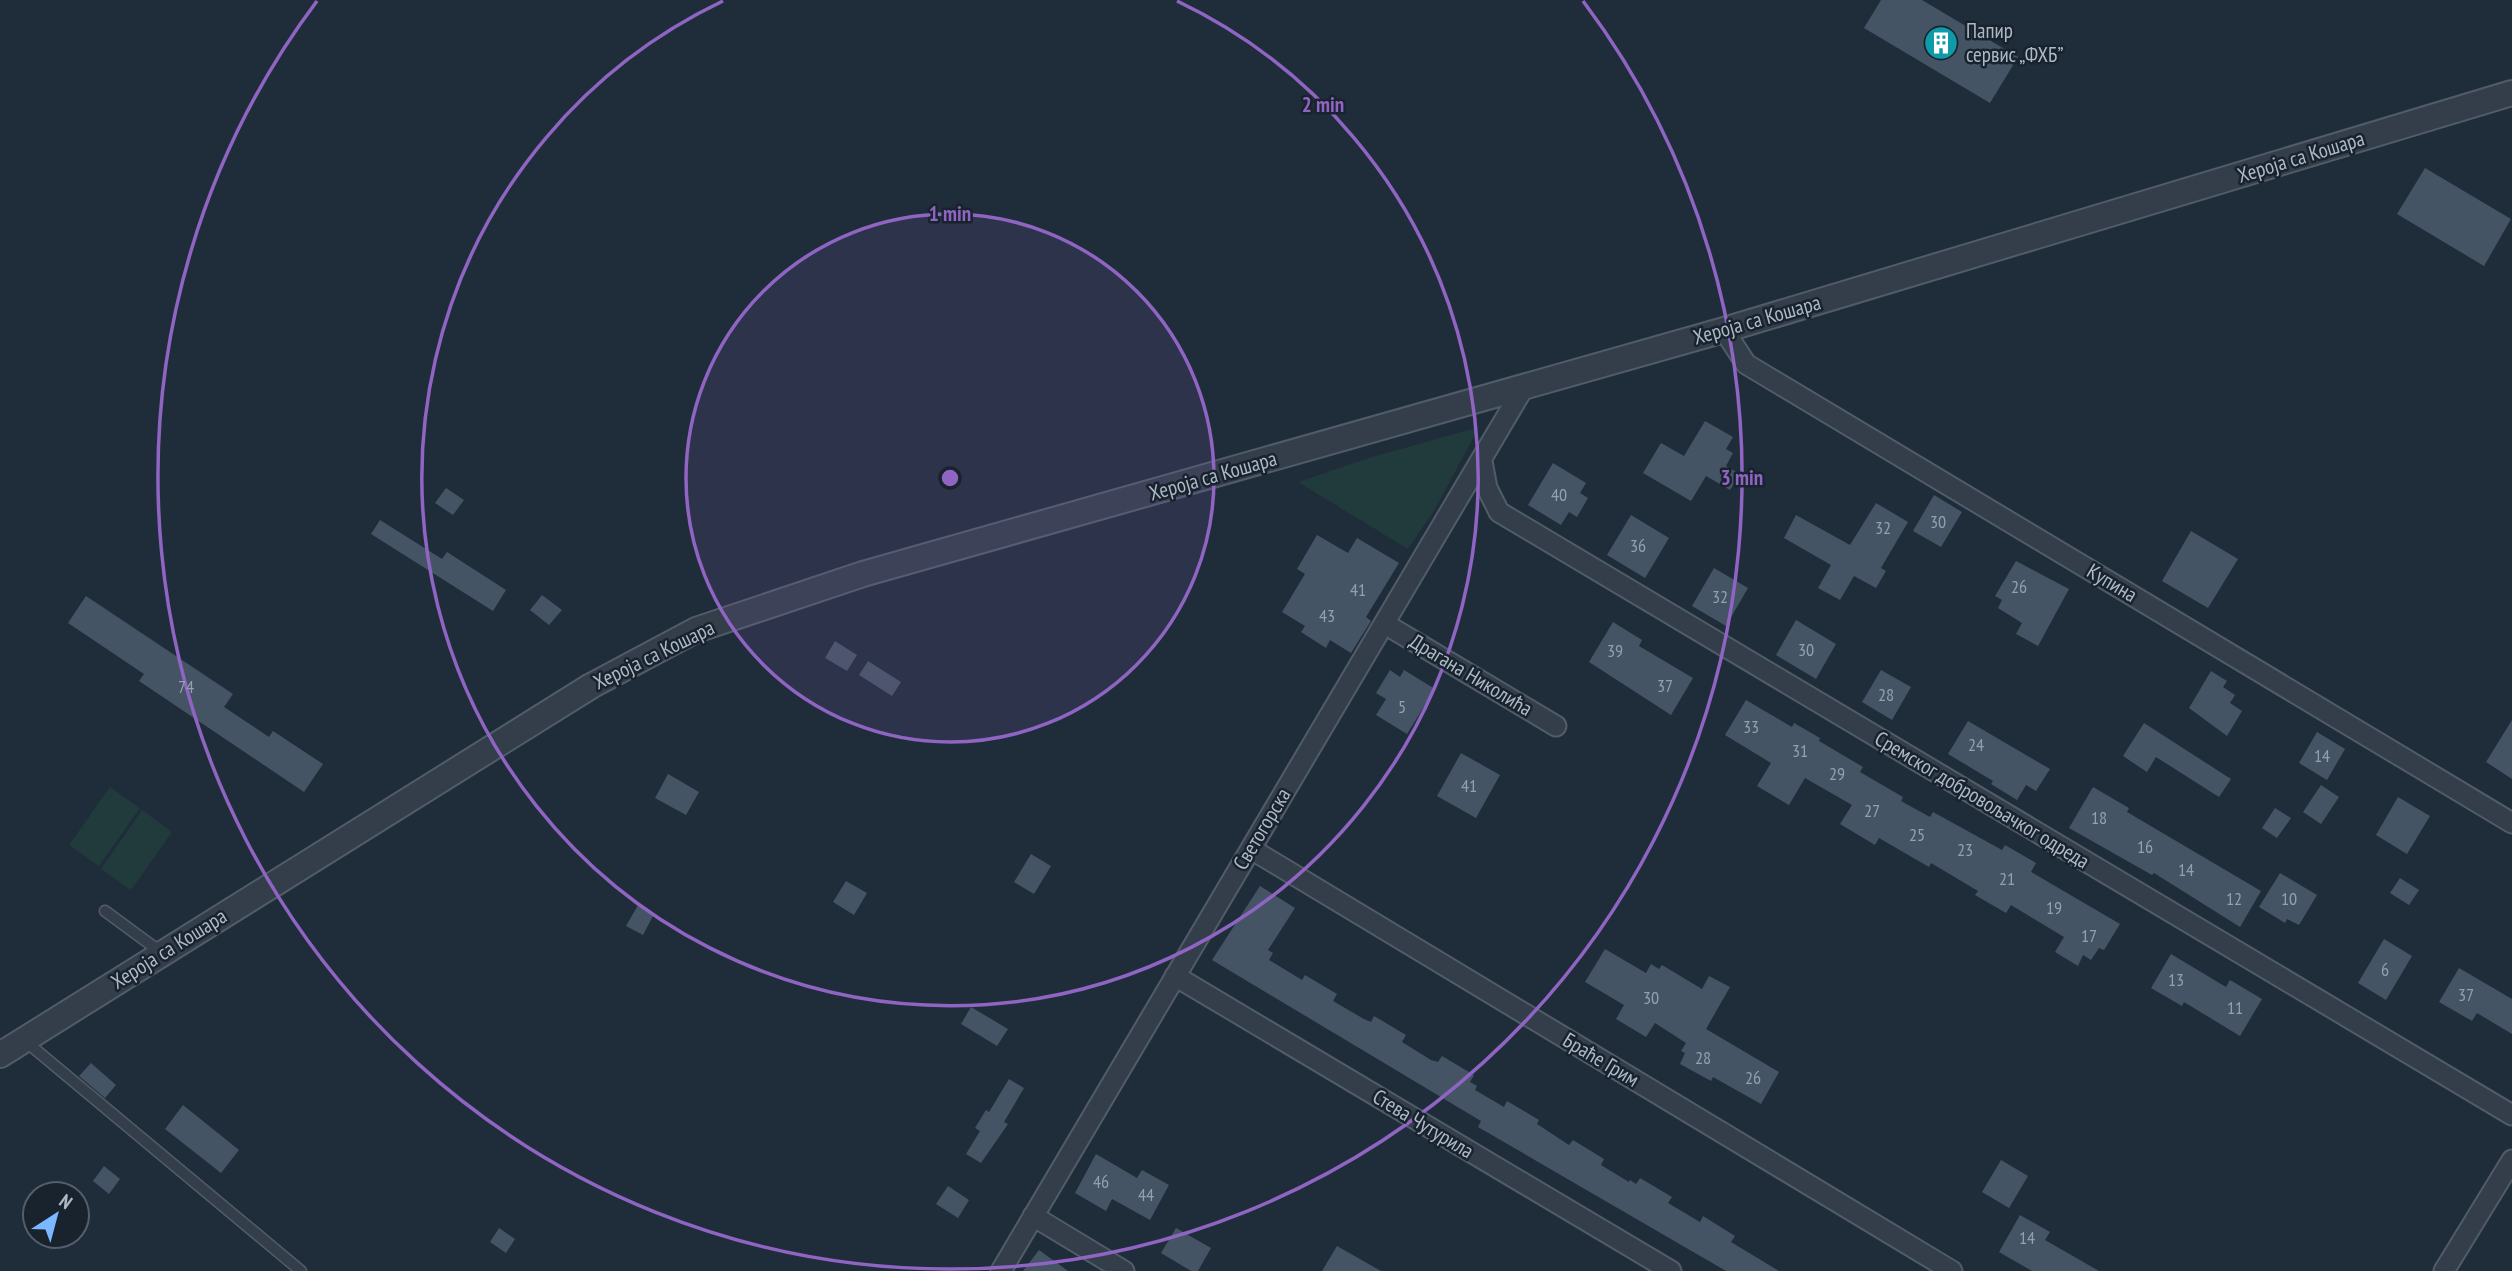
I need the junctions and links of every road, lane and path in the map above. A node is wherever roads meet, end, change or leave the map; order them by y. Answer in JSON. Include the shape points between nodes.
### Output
{"nodes":[{"id":1,"x":2512,"y":93,"type":"edge"},
{"id":2,"x":1724,"y":330,"type":"junction"},
{"id":3,"x":1524,"y":387,"type":"junction"},
{"id":4,"x":1482,"y":461,"type":"junction"},
{"id":5,"x":1385,"y":624,"type":"junction"},
{"id":6,"x":1556,"y":726,"type":"dead end"},
{"id":7,"x":2512,"y":823,"type":"edge"},
{"id":8,"x":1251,"y":849,"type":"junction"},
{"id":9,"x":105,"y":911,"type":"dead end"},
{"id":10,"x":162,"y":953,"type":"junction"},
{"id":11,"x":1175,"y":976,"type":"junction"},
{"id":12,"x":23,"y":1040,"type":"junction"},
{"id":13,"x":0,"y":1055,"type":"edge"},
{"id":14,"x":2512,"y":1115,"type":"edge"},
{"id":15,"x":2512,"y":1160,"type":"edge"},
{"id":16,"x":1033,"y":1216,"type":"junction"},
{"id":17,"x":301,"y":1271,"type":"edge"},
{"id":18,"x":1001,"y":1271,"type":"edge"},
{"id":19,"x":1124,"y":1271,"type":"edge"},
{"id":20,"x":1671,"y":1271,"type":"edge"},
{"id":21,"x":1952,"y":1271,"type":"edge"},
{"id":22,"x":2444,"y":1271,"type":"edge"}],
"edges":[{"from":1,"to":2,"type":"street","name":"Хероја са Кошара"},
{"from":2,"to":3,"type":"street","name":"Хероја са Кошара"},
{"from":2,"to":7,"type":"street","name":"Купина","via":[[1746,364]]},
{"from":3,"to":4,"type":"street","name":"Светогорска"},
{"from":3,"to":10,"type":"street","name":"Хероја са Кошара","via":[[863,574],[696,630],[592,685]]},
{"from":4,"to":5,"type":"street","name":"Светогорска"},
{"from":4,"to":14,"type":"street","name":"Сремског добровољачког одреда","via":[[1487,488],[1499,512]]},
{"from":5,"to":6,"type":"street","name":"Драгана Николића"},
{"from":5,"to":8,"type":"street","name":"Светогорска"},
{"from":8,"to":11,"type":"street","name":"Светогорска"},
{"from":8,"to":21,"type":"street","name":"Браће Грим"},
{"from":9,"to":10,"type":"lane"},
{"from":10,"to":12,"type":"street","name":"Хероја са Кошара"},
{"from":11,"to":16,"type":"street","name":"Светогорска"},
{"from":11,"to":20,"type":"street","name":"Стева Чутурила"},
{"from":12,"to":13,"type":"street","name":"Хероја са Кошара"},
{"from":12,"to":17,"type":"lane"},
{"from":15,"to":22,"type":"street"},
{"from":16,"to":18,"type":"street","name":"Светогорска"},
{"from":16,"to":19,"type":"street"}]}
